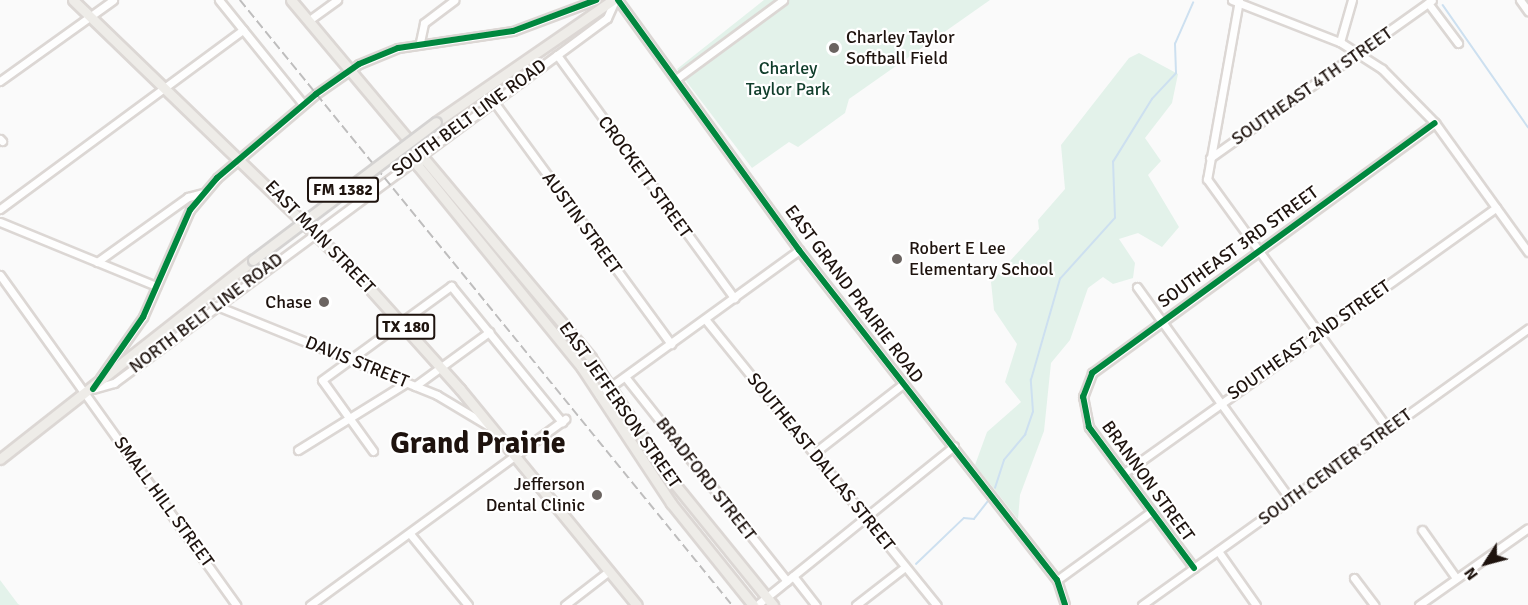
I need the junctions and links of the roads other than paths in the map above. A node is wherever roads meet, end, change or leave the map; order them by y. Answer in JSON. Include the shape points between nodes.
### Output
{"nodes":[{"id":1,"x":73,"y":0,"type":"edge"},
{"id":2,"x":113,"y":0,"type":"edge"},
{"id":3,"x":219,"y":0,"type":"edge"},
{"id":4,"x":291,"y":0,"type":"edge"},
{"id":5,"x":337,"y":0,"type":"edge"},
{"id":6,"x":454,"y":0,"type":"edge"},
{"id":7,"x":596,"y":0,"type":"edge"},
{"id":8,"x":615,"y":0,"type":"edge"},
{"id":9,"x":783,"y":0,"type":"edge"},
{"id":10,"x":1352,"y":0,"type":"edge"},
{"id":11,"x":1520,"y":0,"type":"edge"},
{"id":12,"x":1236,"y":1,"type":"edge"},
{"id":13,"x":1430,"y":1,"type":"edge"},
{"id":14,"x":1528,"y":11,"type":"edge"},
{"id":15,"x":90,"y":16,"type":"junction"},
{"id":16,"x":308,"y":21,"type":"junction"},
{"id":17,"x":243,"y":30,"type":"junction"},
{"id":18,"x":420,"y":42,"type":"junction"},
{"id":19,"x":1340,"y":42,"type":"junction"},
{"id":20,"x":1458,"y":43,"type":"dead end"},
{"id":21,"x":1359,"y":54,"type":"junction"},
{"id":22,"x":557,"y":55,"type":"junction"},
{"id":23,"x":349,"y":70,"type":"junction"},
{"id":24,"x":676,"y":79,"type":"junction"},
{"id":25,"x":0,"y":81,"type":"edge"},
{"id":26,"x":166,"y":86,"type":"junction"},
{"id":27,"x":494,"y":102,"type":"junction"},
{"id":28,"x":303,"y":104,"type":"junction"},
{"id":29,"x":436,"y":123,"type":"joint"},
{"id":30,"x":1435,"y":123,"type":"junction"},
{"id":31,"x":419,"y":156,"type":"junction"},
{"id":32,"x":241,"y":157,"type":"junction"},
{"id":33,"x":1210,"y":158,"type":"junction"},
{"id":34,"x":203,"y":193,"type":"junction"},
{"id":35,"x":1496,"y":208,"type":"junction"},
{"id":36,"x":0,"y":209,"type":"edge"},
{"id":37,"x":0,"y":222,"type":"edge"},
{"id":38,"x":316,"y":230,"type":"junction"},
{"id":39,"x":799,"y":250,"type":"junction"},
{"id":40,"x":1257,"y":252,"type":"junction"},
{"id":41,"x":1528,"y":252,"type":"edge"},
{"id":42,"x":98,"y":262,"type":"junction"},
{"id":43,"x":0,"y":276,"type":"edge"},
{"id":44,"x":156,"y":286,"type":"junction"},
{"id":45,"x":1137,"y":287,"type":"dead end"},
{"id":46,"x":734,"y":298,"type":"junction"},
{"id":47,"x":545,"y":301,"type":"junction"},
{"id":48,"x":217,"y":306,"type":"junction"},
{"id":49,"x":535,"y":309,"type":"junction"},
{"id":50,"x":705,"y":319,"type":"junction"},
{"id":51,"x":1161,"y":321,"type":"junction"},
{"id":52,"x":401,"y":322,"type":"junction"},
{"id":53,"x":1528,"y":329,"type":"edge"},
{"id":54,"x":489,"y":332,"type":"junction"},
{"id":55,"x":1318,"y":333,"type":"junction"},
{"id":56,"x":671,"y":344,"type":"junction"},
{"id":57,"x":350,"y":360,"type":"junction"},
{"id":58,"x":441,"y":367,"type":"junction"},
{"id":59,"x":626,"y":378,"type":"junction"},
{"id":60,"x":406,"y":383,"type":"junction"},
{"id":61,"x":903,"y":384,"type":"junction"},
{"id":62,"x":415,"y":386,"type":"junction"},
{"id":63,"x":611,"y":387,"type":"junction"},
{"id":64,"x":90,"y":394,"type":"junction"},
{"id":65,"x":599,"y":395,"type":"junction"},
{"id":66,"x":1221,"y":403,"type":"junction"},
{"id":67,"x":1083,"y":410,"type":"joint"},
{"id":68,"x":349,"y":419,"type":"junction"},
{"id":69,"x":492,"y":427,"type":"junction"},
{"id":70,"x":1388,"y":429,"type":"junction"},
{"id":71,"x":954,"y":447,"type":"junction"},
{"id":72,"x":298,"y":450,"type":"dead end"},
{"id":73,"x":373,"y":451,"type":"dead end"},
{"id":74,"x":814,"y":453,"type":"junction"},
{"id":75,"x":515,"y":456,"type":"junction"},
{"id":76,"x":0,"y":459,"type":"edge"},
{"id":77,"x":1124,"y":473,"type":"junction"},
{"id":78,"x":677,"y":487,"type":"junction"},
{"id":79,"x":664,"y":493,"type":"junction"},
{"id":80,"x":1290,"y":499,"type":"junction"},
{"id":81,"x":1152,"y":511,"type":"junction"},
{"id":82,"x":865,"y":518,"type":"junction"},
{"id":83,"x":708,"y":526,"type":"junction"},
{"id":84,"x":1422,"y":530,"type":"dead end"},
{"id":85,"x":1527,"y":531,"type":"edge"},
{"id":86,"x":411,"y":535,"type":"junction"},
{"id":87,"x":697,"y":535,"type":"junction"},
{"id":88,"x":1218,"y":551,"type":"junction"},
{"id":89,"x":740,"y":565,"type":"junction"},
{"id":90,"x":905,"y":567,"type":"junction"},
{"id":91,"x":1194,"y":568,"type":"junction"},
{"id":92,"x":609,"y":571,"type":"junction"},
{"id":93,"x":728,"y":574,"type":"junction"},
{"id":94,"x":1354,"y":578,"type":"dead end"},
{"id":95,"x":1456,"y":578,"type":"junction"},
{"id":96,"x":790,"y":579,"type":"junction"},
{"id":97,"x":1057,"y":580,"type":"junction"},
{"id":98,"x":770,"y":601,"type":"edge"},
{"id":99,"x":236,"y":605,"type":"edge"},
{"id":100,"x":311,"y":605,"type":"edge"},
{"id":101,"x":468,"y":605,"type":"edge"},
{"id":102,"x":565,"y":605,"type":"edge"},
{"id":103,"x":637,"y":605,"type":"edge"},
{"id":104,"x":755,"y":605,"type":"edge"},
{"id":105,"x":816,"y":605,"type":"edge"},
{"id":106,"x":856,"y":605,"type":"edge"},
{"id":107,"x":937,"y":605,"type":"edge"},
{"id":108,"x":1065,"y":605,"type":"edge"},
{"id":109,"x":1142,"y":605,"type":"edge"},
{"id":110,"x":1256,"y":605,"type":"edge"},
{"id":111,"x":1374,"y":605,"type":"edge"},
{"id":112,"x":1419,"y":605,"type":"edge"}],
"edges":[{"from":1,"to":15,"type":"main road","name":"EAST MAIN STREET","number":"TX 180"},
{"from":2,"to":15,"type":"street"},
{"from":3,"to":17,"type":"street"},
{"from":4,"to":16,"type":"main road","name":"EAST JEFFERSON STREET"},
{"from":5,"to":16,"type":"street"},
{"from":6,"to":18,"type":"street","via":[[424,23]]},
{"from":7,"to":18,"type":"street","via":[[513,31]]},
{"from":8,"to":22,"type":"street","name":"SOUTH BELT LINE ROAD","number":"FM 1382","via":[[607,18]]},
{"from":8,"to":24,"type":"street","name":"EAST GRAND PRAIRIE ROAD"},
{"from":8,"to":29,"type":"main road","name":"SOUTH BELT LINE ROAD","number":"FM 1382"},
{"from":9,"to":24,"type":"street"},
{"from":10,"to":19,"type":"street"},
{"from":11,"to":14,"type":"street"},
{"from":12,"to":19,"type":"street"},
{"from":12,"to":33,"type":"street"},
{"from":13,"to":20,"type":"street"},
{"from":13,"to":21,"type":"street","name":"SOUTHEAST 4TH STREET"},
{"from":15,"to":25,"type":"street"},
{"from":15,"to":26,"type":"main road","name":"EAST MAIN STREET","number":"TX 180"},
{"from":16,"to":23,"type":"main road","name":"EAST JEFFERSON STREET"},
{"from":17,"to":26,"type":"street"},
{"from":17,"to":28,"type":"street"},
{"from":18,"to":23,"type":"street"},
{"from":19,"to":21,"type":"street"},
{"from":21,"to":30,"type":"street","via":[[1412,97]]},
{"from":21,"to":33,"type":"street","name":"SOUTHEAST 4TH STREET"},
{"from":22,"to":27,"type":"street","name":"SOUTH BELT LINE ROAD","number":"FM 1382"},
{"from":22,"to":46,"type":"street","name":"CROCKETT STREET"},
{"from":23,"to":28,"type":"street"},
{"from":23,"to":31,"type":"main road","name":"EAST JEFFERSON STREET"},
{"from":24,"to":39,"type":"street","name":"EAST GRAND PRAIRIE ROAD"},
{"from":26,"to":32,"type":"main road","name":"EAST MAIN STREET","number":"TX 180"},
{"from":26,"to":36,"type":"street"},
{"from":27,"to":31,"type":"street","name":"SOUTH BELT LINE ROAD","number":"FM 1382"},
{"from":27,"to":56,"type":"street","name":"AUSTIN STREET"},
{"from":28,"to":32,"type":"street"},
{"from":29,"to":64,"type":"main road","name":"NORTH BELT LINE ROAD","number":"FM 1382","bridge":true,"via":[[252,260]]},
{"from":30,"to":35,"type":"street"},
{"from":30,"to":40,"type":"street","name":"SOUTHEAST 3RD STREET"},
{"from":31,"to":38,"type":"street","name":"SOUTH BELT LINE ROAD","number":"FM 1382"},
{"from":31,"to":47,"type":"main road","name":"EAST JEFFERSON STREET","via":[[428,158]]},
{"from":31,"to":49,"type":"main road","name":"EAST JEFFERSON STREET","via":[[418,166]]},
{"from":32,"to":34,"type":"street"},
{"from":32,"to":38,"type":"main road","name":"EAST MAIN STREET","number":"TX 180"},
{"from":33,"to":40,"type":"street","via":[[1207,180]]},
{"from":34,"to":42,"type":"street","via":[[188,197]]},
{"from":34,"to":44,"type":"street","via":[[177,233]]},
{"from":35,"to":41,"type":"street"},
{"from":35,"to":55,"type":"street","name":"SOUTHEAST 2ND STREET"},
{"from":37,"to":42,"type":"street"},
{"from":38,"to":48,"type":"street","name":"NORTH BELT LINE ROAD","number":"FM 1382"},
{"from":38,"to":52,"type":"main road","name":"EAST MAIN STREET","number":"TX 180"},
{"from":39,"to":46,"type":"street"},
{"from":39,"to":61,"type":"street","name":"EAST GRAND PRAIRIE ROAD"},
{"from":40,"to":51,"type":"street","name":"SOUTHEAST 3RD STREET"},
{"from":40,"to":55,"type":"street"},
{"from":42,"to":44,"type":"street"},
{"from":43,"to":64,"type":"street","name":"SMALL HILL STREET"},
{"from":44,"to":64,"type":"street","via":[[143,316]]},
{"from":45,"to":51,"type":"street"},
{"from":46,"to":50,"type":"street"},
{"from":47,"to":49,"type":"main road"},
{"from":47,"to":63,"type":"main road","name":"EAST JEFFERSON STREET"},
{"from":48,"to":57,"type":"street","name":"DAVIS STREET"},
{"from":48,"to":64,"type":"street","name":"NORTH BELT LINE ROAD","number":"FM 1382","via":[[114,383]]},
{"from":49,"to":65,"type":"main road","name":"EAST JEFFERSON STREET"},
{"from":50,"to":56,"type":"street"},
{"from":50,"to":74,"type":"street","name":"SOUTHEAST DALLAS STREET"},
{"from":51,"to":66,"type":"street"},
{"from":51,"to":67,"type":"street","name":"SOUTHEAST 3RD STREET","via":[[1092,373]]},
{"from":52,"to":54,"type":"street","via":[[451,286]]},
{"from":52,"to":57,"type":"street"},
{"from":52,"to":58,"type":"main road","name":"EAST MAIN STREET","number":"TX 180"},
{"from":53,"to":70,"type":"street","name":"SOUTH CENTER STREET"},
{"from":54,"to":58,"type":"street"},
{"from":54,"to":75,"type":"street","via":[[564,421]]},
{"from":55,"to":66,"type":"street","name":"SOUTHEAST 2ND STREET"},
{"from":55,"to":70,"type":"street"},
{"from":56,"to":59,"type":"street"},
{"from":57,"to":60,"type":"street","name":"DAVIS STREET"},
{"from":57,"to":68,"type":"street","via":[[322,380]]},
{"from":58,"to":62,"type":"street"},
{"from":58,"to":69,"type":"main road","name":"EAST MAIN STREET","number":"TX 180"},
{"from":59,"to":63,"type":"street"},
{"from":59,"to":96,"type":"street","name":"BRADFORD STREET"},
{"from":60,"to":62,"type":"street","name":"DAVIS STREET"},
{"from":60,"to":68,"type":"street"},
{"from":61,"to":71,"type":"street","name":"EAST GRAND PRAIRIE ROAD"},
{"from":61,"to":74,"type":"street"},
{"from":62,"to":69,"type":"street","name":"DAVIS STREET"},
{"from":63,"to":65,"type":"street"},
{"from":63,"to":78,"type":"main road","name":"EAST JEFFERSON STREET"},
{"from":64,"to":76,"type":"main road","name":"NORTH BELT LINE ROAD"},
{"from":64,"to":99,"type":"street","name":"SMALL HILL STREET"},
{"from":65,"to":79,"type":"main road","name":"EAST JEFFERSON STREET"},
{"from":66,"to":77,"type":"street","name":"SOUTHEAST 2ND STREET"},
{"from":66,"to":80,"type":"street"},
{"from":67,"to":77,"type":"street","name":"BRANNON STREET","via":[[1089,427]]},
{"from":68,"to":72,"type":"street"},
{"from":68,"to":73,"type":"street"},
{"from":69,"to":75,"type":"main road","name":"EAST MAIN STREET","number":"TX 180"},
{"from":70,"to":80,"type":"street","name":"SOUTH CENTER STREET"},
{"from":71,"to":82,"type":"street"},
{"from":71,"to":97,"type":"street","name":"EAST GRAND PRAIRIE ROAD"},
{"from":74,"to":82,"type":"street","name":"SOUTHEAST DALLAS STREET"},
{"from":75,"to":86,"type":"street"},
{"from":75,"to":92,"type":"main road","name":"EAST MAIN STREET","number":"TX 180"},
{"from":77,"to":81,"type":"street","name":"BRANNON STREET"},
{"from":78,"to":79,"type":"main road"},
{"from":78,"to":83,"type":"main road","name":"EAST JEFFERSON STREET"},
{"from":79,"to":87,"type":"main road","name":"EAST JEFFERSON STREET"},
{"from":80,"to":88,"type":"street","name":"SOUTH CENTER STREET"},
{"from":81,"to":91,"type":"street","name":"BRANNON STREET"},
{"from":81,"to":97,"type":"street"},
{"from":82,"to":90,"type":"street","name":"SOUTHEAST DALLAS STREET"},
{"from":82,"to":96,"type":"street"},
{"from":83,"to":87,"type":"main road"},
{"from":83,"to":89,"type":"main road","name":"EAST JEFFERSON STREET"},
{"from":84,"to":95,"type":"street"},
{"from":85,"to":95,"type":"street"},
{"from":86,"to":100,"type":"street"},
{"from":86,"to":101,"type":"street"},
{"from":87,"to":93,"type":"main road","name":"EAST JEFFERSON STREET"},
{"from":88,"to":91,"type":"street","name":"SOUTH CENTER STREET"},
{"from":88,"to":110,"type":"street"},
{"from":89,"to":93,"type":"main road"},
{"from":89,"to":98,"type":"main road","name":"EAST JEFFERSON STREET"},
{"from":90,"to":106,"type":"street"},
{"from":90,"to":107,"type":"street","name":"SOUTHEAST DALLAS STREET"},
{"from":91,"to":109,"type":"street","name":"SOUTH CENTER STREET"},
{"from":92,"to":102,"type":"street"},
{"from":92,"to":103,"type":"main road","name":"EAST MAIN STREET","number":"TX 180"},
{"from":93,"to":104,"type":"main road","name":"EAST JEFFERSON STREET"},
{"from":94,"to":111,"type":"street"},
{"from":95,"to":112,"type":"street"},
{"from":96,"to":98,"type":"street"},
{"from":96,"to":105,"type":"street","name":"BRADFORD STREET"},
{"from":97,"to":108,"type":"street","name":"EAST GRAND PRAIRIE ROAD"},
{"from":98,"to":104,"type":"street"}]}
